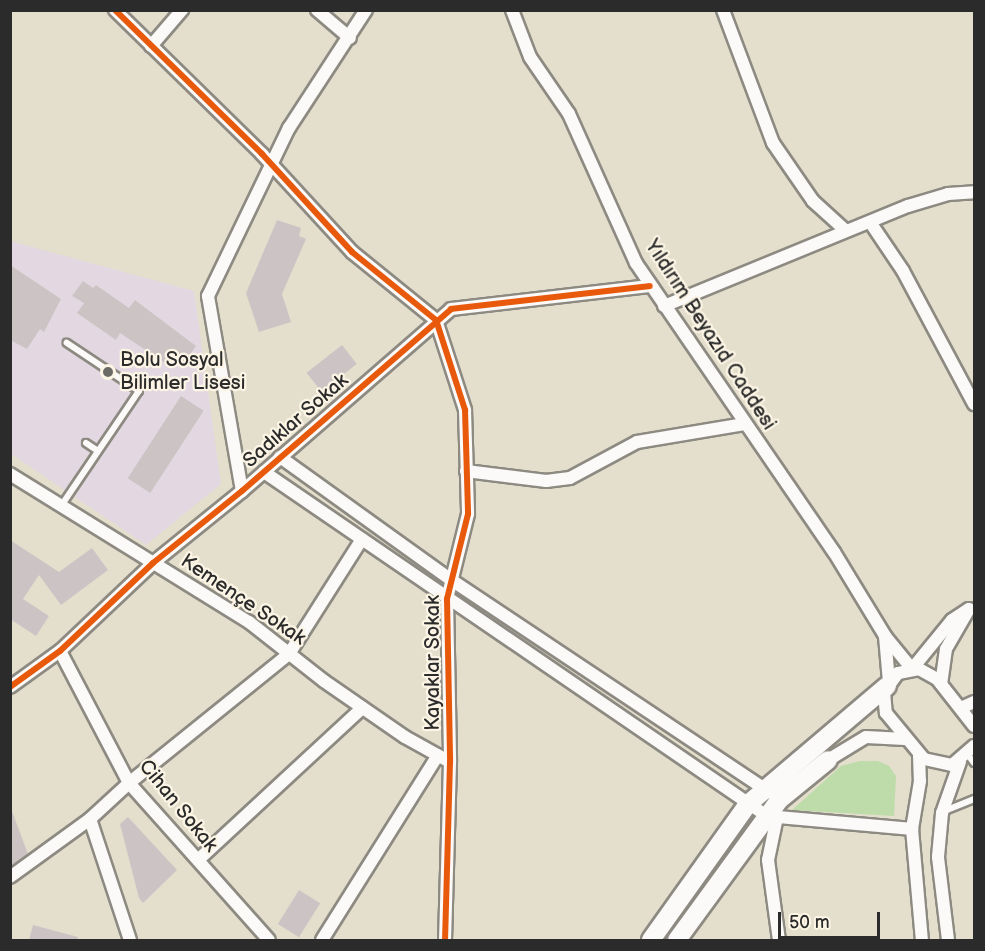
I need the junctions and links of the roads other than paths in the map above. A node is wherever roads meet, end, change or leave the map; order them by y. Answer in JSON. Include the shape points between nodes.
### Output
{"nodes":[{"id":1,"x":115,"y":10,"type":"edge"},
{"id":2,"x":182,"y":10,"type":"edge"},
{"id":3,"x":317,"y":10,"type":"edge"},
{"id":4,"x":366,"y":10,"type":"edge"},
{"id":5,"x":512,"y":10,"type":"edge"},
{"id":6,"x":723,"y":10,"type":"edge"},
{"id":7,"x":350,"y":38,"type":"junction"},
{"id":8,"x":151,"y":46,"type":"junction"},
{"id":9,"x":272,"y":164,"type":"junction"},
{"id":10,"x":975,"y":192,"type":"edge"},
{"id":11,"x":870,"y":222,"type":"junction"},
{"id":12,"x":845,"y":230,"type":"junction"},
{"id":13,"x":650,"y":286,"type":"junction"},
{"id":14,"x":664,"y":306,"type":"junction"},
{"id":15,"x":436,"y":320,"type":"junction"},
{"id":16,"x":66,"y":343,"type":"dead end"},
{"id":17,"x":975,"y":404,"type":"edge"},
{"id":18,"x":745,"y":424,"type":"junction"},
{"id":19,"x":86,"y":443,"type":"dead end"},
{"id":20,"x":98,"y":451,"type":"junction"},
{"id":21,"x":280,"y":457,"type":"junction"},
{"id":22,"x":466,"y":471,"type":"junction"},
{"id":23,"x":264,"y":472,"type":"junction"},
{"id":24,"x":10,"y":474,"type":"edge"},
{"id":25,"x":242,"y":491,"type":"junction"},
{"id":26,"x":61,"y":507,"type":"junction"},
{"id":27,"x":362,"y":539,"type":"junction"},
{"id":28,"x":153,"y":563,"type":"junction"},
{"id":29,"x":450,"y":579,"type":"junction"},
{"id":30,"x":447,"y":599,"type":"junction"},
{"id":31,"x":972,"y":606,"type":"edge"},
{"id":32,"x":885,"y":636,"type":"junction"},
{"id":33,"x":60,"y":651,"type":"junction"},
{"id":34,"x":289,"y":654,"type":"junction"},
{"id":35,"x":912,"y":669,"type":"junction"},
{"id":36,"x":888,"y":684,"type":"junction"},
{"id":37,"x":941,"y":684,"type":"junction"},
{"id":38,"x":10,"y":687,"type":"edge"},
{"id":39,"x":975,"y":702,"type":"edge"},
{"id":40,"x":363,"y":708,"type":"junction"},
{"id":41,"x":961,"y":708,"type":"junction"},
{"id":42,"x":975,"y":726,"type":"edge"},
{"id":43,"x":905,"y":740,"type":"junction"},
{"id":44,"x":438,"y":755,"type":"junction"},
{"id":45,"x":919,"y":755,"type":"junction"},
{"id":46,"x":969,"y":756,"type":"edge"},
{"id":47,"x":828,"y":760,"type":"joint"},
{"id":48,"x":450,"y":762,"type":"junction"},
{"id":49,"x":129,"y":783,"type":"junction"},
{"id":50,"x":763,"y":788,"type":"junction"},
{"id":51,"x":975,"y":799,"type":"edge"},
{"id":52,"x":748,"y":804,"type":"junction"},
{"id":53,"x":774,"y":811,"type":"junction"},
{"id":54,"x":942,"y":813,"type":"junction"},
{"id":55,"x":90,"y":819,"type":"junction"},
{"id":56,"x":912,"y":829,"type":"junction"},
{"id":57,"x":198,"y":860,"type":"junction"},
{"id":58,"x":10,"y":878,"type":"edge"},
{"id":59,"x":130,"y":940,"type":"edge"},
{"id":60,"x":269,"y":940,"type":"edge"},
{"id":61,"x":322,"y":940,"type":"edge"},
{"id":62,"x":445,"y":940,"type":"edge"},
{"id":63,"x":651,"y":940,"type":"edge"},
{"id":64,"x":677,"y":940,"type":"edge"},
{"id":65,"x":779,"y":940,"type":"edge"},
{"id":66,"x":922,"y":940,"type":"edge"},
{"id":67,"x":948,"y":940,"type":"edge"}],
"edges":[{"from":1,"to":8,"type":"street"},
{"from":2,"to":8,"type":"street"},
{"from":3,"to":7,"type":"street"},
{"from":4,"to":7,"type":"street"},
{"from":5,"to":13,"type":"street","name":"Yıldırım Beyazıd Caddesi","via":[[530,57],[569,114],[623,236]]},
{"from":6,"to":12,"type":"street","via":[[773,143],[813,201]]},
{"from":7,"to":9,"type":"street","via":[[290,128]]},
{"from":8,"to":9,"type":"street"},
{"from":9,"to":15,"type":"street","via":[[352,252]]},
{"from":9,"to":25,"type":"street","via":[[208,296]]},
{"from":10,"to":11,"type":"street","via":[[948,194]]},
{"from":11,"to":12,"type":"street"},
{"from":11,"to":17,"type":"street","via":[[903,271]]},
{"from":12,"to":14,"type":"street"},
{"from":13,"to":14,"type":"street","name":"Yıldırım Beyazıd Caddesi"},
{"from":13,"to":15,"type":"street","name":"Sadıklar Sokak","via":[[451,309]]},
{"from":14,"to":18,"type":"street","name":"Yıldırım Beyazıd Caddesi"},
{"from":15,"to":21,"type":"street","name":"Sadıklar Sokak"},
{"from":15,"to":22,"type":"street","name":"Kayaklar Sokak","via":[[465,410]]},
{"from":16,"to":20,"type":"lane","via":[[139,391]]},
{"from":18,"to":22,"type":"street","via":[[637,442],[570,478],[546,481]]},
{"from":18,"to":32,"type":"street","name":"Yıldırım Beyazıd Caddesi","via":[[834,552]]},
{"from":19,"to":20,"type":"lane"},
{"from":20,"to":26,"type":"lane"},
{"from":21,"to":23,"type":"street","name":"Sadıklar Sokak"},
{"from":21,"to":29,"type":"street"},
{"from":22,"to":29,"type":"street","name":"Kayaklar Sokak","via":[[468,514]]},
{"from":23,"to":25,"type":"street","name":"Sadıklar Sokak"},
{"from":23,"to":27,"type":"street"},
{"from":24,"to":26,"type":"street","name":"Kemençe Sokak"},
{"from":25,"to":28,"type":"street","name":"Sadıklar Sokak"},
{"from":26,"to":28,"type":"street","name":"Kemençe Sokak"},
{"from":27,"to":30,"type":"street"},
{"from":27,"to":34,"type":"street"},
{"from":28,"to":33,"type":"street","name":"Sadıklar Sokak"},
{"from":28,"to":34,"type":"street","name":"Kemençe Sokak","via":[[249,622]]},
{"from":29,"to":30,"type":"street","name":"Kayaklar Sokak"},
{"from":29,"to":50,"type":"street"},
{"from":30,"to":48,"type":"street","name":"Kayaklar Sokak"},
{"from":30,"to":52,"type":"street"},
{"from":31,"to":35,"type":"street","via":[[952,620]]},
{"from":31,"to":37,"type":"street","via":[[946,649]]},
{"from":32,"to":35,"type":"street","name":"Yıldırım Beyazıd Caddesi"},
{"from":32,"to":36,"type":"street"},
{"from":33,"to":38,"type":"street","name":"Sadıklar Sokak"},
{"from":33,"to":49,"type":"street","name":"Cihan Sokak"},
{"from":34,"to":40,"type":"street","name":"Kemençe Sokak"},
{"from":34,"to":49,"type":"street"},
{"from":35,"to":36,"type":"street","via":[[898,673]]},
{"from":35,"to":37,"type":"street","via":[[928,672]]},
{"from":36,"to":43,"type":"street","via":[[882,703],[885,713]]},
{"from":36,"to":50,"type":"main road"},
{"from":37,"to":41,"type":"street"},
{"from":39,"to":41,"type":"street"},
{"from":40,"to":44,"type":"street","name":"Kemençe Sokak"},
{"from":40,"to":57,"type":"street"},
{"from":41,"to":42,"type":"street"},
{"from":43,"to":45,"type":"street"},
{"from":43,"to":47,"type":"street","via":[[866,737]]},
{"from":44,"to":48,"type":"street","name":"Kemençe Sokak"},
{"from":44,"to":61,"type":"street"},
{"from":45,"to":46,"type":"street","via":[[942,766]]},
{"from":45,"to":56,"type":"street","via":[[920,781]]},
{"from":46,"to":54,"type":"street"},
{"from":47,"to":53,"type":"main road"},
{"from":48,"to":62,"type":"street","name":"Kayaklar Sokak"},
{"from":49,"to":55,"type":"street"},
{"from":49,"to":57,"type":"street","name":"Cihan Sokak"},
{"from":50,"to":52,"type":"main road"},
{"from":50,"to":53,"type":"street"},
{"from":51,"to":54,"type":"lane"},
{"from":52,"to":53,"type":"street"},
{"from":52,"to":63,"type":"main road"},
{"from":53,"to":56,"type":"street"},
{"from":53,"to":64,"type":"main road"},
{"from":53,"to":65,"type":"street","via":[[768,860]]},
{"from":54,"to":67,"type":"street","via":[[938,857]]},
{"from":55,"to":58,"type":"street"},
{"from":55,"to":59,"type":"street"},
{"from":56,"to":66,"type":"street"},
{"from":57,"to":60,"type":"street","name":"Cihan Sokak"}]}
